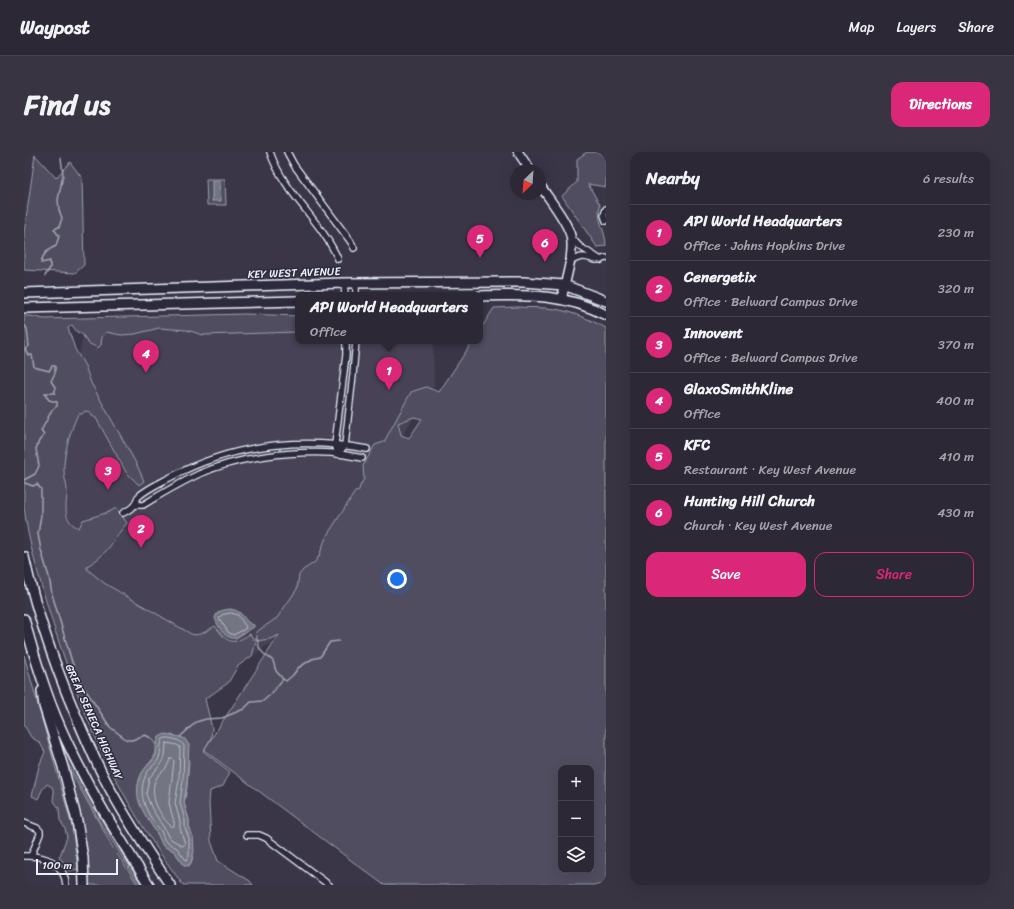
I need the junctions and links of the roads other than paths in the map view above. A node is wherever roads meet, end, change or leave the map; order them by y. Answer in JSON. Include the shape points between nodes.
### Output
{"nodes":[{"id":1,"x":270,"y":152,"type":"edge"},
{"id":2,"x":287,"y":152,"type":"edge"},
{"id":3,"x":518,"y":152,"type":"edge"},
{"id":4,"x":526,"y":164,"type":"edge"},
{"id":5,"x":546,"y":194,"type":"edge"},
{"id":6,"x":606,"y":209,"type":"edge"},
{"id":7,"x":606,"y":221,"type":"edge"},
{"id":8,"x":571,"y":237,"type":"junction"},
{"id":9,"x":354,"y":248,"type":"dead end"},
{"id":10,"x":338,"y":259,"type":"dead end"},
{"id":11,"x":604,"y":259,"type":"edge"},
{"id":12,"x":569,"y":262,"type":"junction"},
{"id":13,"x":344,"y":283,"type":"junction"},
{"id":14,"x":356,"y":283,"type":"junction"},
{"id":15,"x":564,"y":285,"type":"junction"},
{"id":16,"x":345,"y":292,"type":"edge"},
{"id":17,"x":356,"y":292,"type":"edge"},
{"id":18,"x":24,"y":293,"type":"edge"},
{"id":19,"x":483,"y":296,"type":"edge"},
{"id":20,"x":562,"y":299,"type":"junction"},
{"id":21,"x":295,"y":301,"type":"edge"},
{"id":22,"x":606,"y":301,"type":"edge"},
{"id":23,"x":24,"y":308,"type":"edge"},
{"id":24,"x":606,"y":315,"type":"edge"},
{"id":25,"x":346,"y":344,"type":"edge"},
{"id":26,"x":356,"y":344,"type":"edge"},
{"id":27,"x":335,"y":444,"type":"junction"},
{"id":28,"x":345,"y":445,"type":"junction"},
{"id":29,"x":367,"y":449,"type":"dead end"},
{"id":30,"x":338,"y":454,"type":"junction"},
{"id":31,"x":362,"y":458,"type":"dead end"},
{"id":32,"x":135,"y":505,"type":"junction"},
{"id":33,"x":123,"y":513,"type":"dead end"},
{"id":34,"x":24,"y":557,"type":"edge"},
{"id":35,"x":26,"y":575,"type":"edge"},
{"id":36,"x":27,"y":584,"type":"edge"},
{"id":37,"x":24,"y":619,"type":"edge"},
{"id":38,"x":38,"y":668,"type":"junction"},
{"id":39,"x":24,"y":823,"type":"edge"},
{"id":40,"x":248,"y":835,"type":"dead end"},
{"id":41,"x":24,"y":856,"type":"edge"},
{"id":42,"x":31,"y":856,"type":"junction"},
{"id":43,"x":327,"y":884,"type":"edge"},
{"id":44,"x":66,"y":885,"type":"edge"},
{"id":45,"x":84,"y":885,"type":"edge"},
{"id":46,"x":149,"y":885,"type":"edge"},
{"id":47,"x":170,"y":885,"type":"edge"}],
"edges":[{"from":1,"to":10,"type":"street","via":[[282,177],[331,243]]},
{"from":2,"to":9,"type":"street"},
{"from":3,"to":4,"type":"main road"},
{"from":5,"to":8,"type":"main road"},
{"from":6,"to":7,"type":"street"},
{"from":8,"to":11,"type":"street","via":[[579,246]]},
{"from":8,"to":12,"type":"main road"},
{"from":11,"to":12,"type":"street","via":[[597,261],[585,257]]},
{"from":12,"to":15,"type":"main road"},
{"from":13,"to":14,"type":"main road","name":"KEY WEST AVENUE"},
{"from":13,"to":16,"type":"street"},
{"from":13,"to":18,"type":"main road","name":"KEY WEST AVENUE"},
{"from":14,"to":15,"type":"main road","name":"KEY WEST AVENUE","via":[[523,282]]},
{"from":14,"to":17,"type":"street"},
{"from":15,"to":20,"type":"main road"},
{"from":15,"to":22,"type":"main road","name":"KEY WEST AVENUE"},
{"from":19,"to":20,"type":"main road"},
{"from":20,"to":24,"type":"main road","via":[[583,304]]},
{"from":21,"to":23,"type":"main road"},
{"from":25,"to":27,"type":"street"},
{"from":26,"to":28,"type":"street"},
{"from":27,"to":28,"type":"street"},
{"from":27,"to":30,"type":"street"},
{"from":27,"to":32,"type":"street","via":[[299,443],[256,447],[219,456],[152,487],[138,497]]},
{"from":28,"to":29,"type":"street"},
{"from":28,"to":30,"type":"street"},
{"from":30,"to":31,"type":"street"},
{"from":30,"to":32,"type":"street","via":[[310,452],[235,462],[200,474],[143,505]]},
{"from":32,"to":33,"type":"street"},
{"from":34,"to":35,"type":"main road","name":"GREAT SENECA HIGHWAY"},
{"from":35,"to":36,"type":"main road","name":"GREAT SENECA HIGHWAY"},
{"from":36,"to":47,"type":"main road","name":"GREAT SENECA HIGHWAY","via":[[52,658],[97,763],[117,803]]},
{"from":37,"to":38,"type":"main road"},
{"from":38,"to":45,"type":"main road","via":[[44,706],[77,821]]},
{"from":38,"to":46,"type":"main road","via":[[56,717],[82,773]]},
{"from":39,"to":42,"type":"street","via":[[40,831]]},
{"from":40,"to":43,"type":"street","via":[[266,838]]},
{"from":41,"to":42,"type":"street"},
{"from":42,"to":44,"type":"street","via":[[40,856],[52,861],[65,876]]}]}
